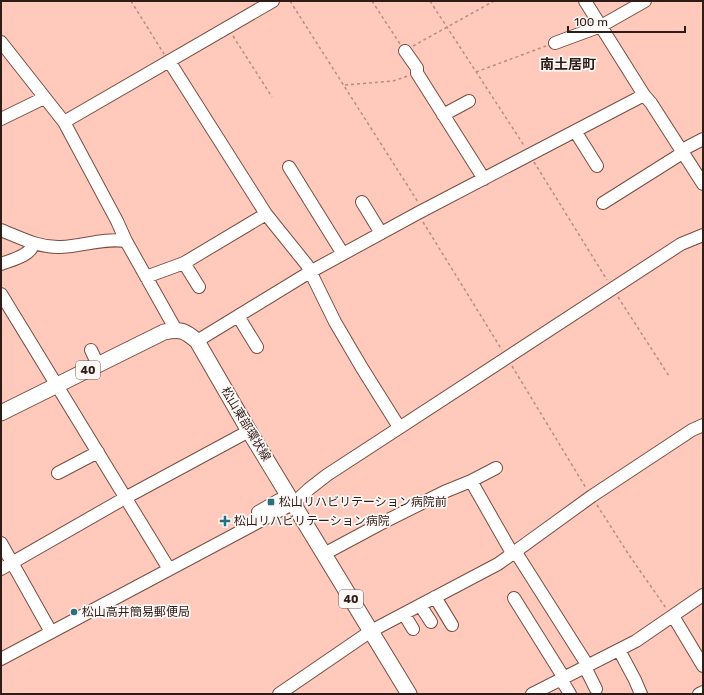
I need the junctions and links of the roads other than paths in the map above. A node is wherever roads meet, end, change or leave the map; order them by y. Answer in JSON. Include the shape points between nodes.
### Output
{"nodes":[{"id":1,"x":274,"y":1,"type":"edge"},
{"id":2,"x":585,"y":1,"type":"edge"},
{"id":3,"x":645,"y":1,"type":"edge"},
{"id":4,"x":601,"y":26,"type":"junction"},
{"id":5,"x":1,"y":43,"type":"edge"},
{"id":6,"x":555,"y":43,"type":"road end"},
{"id":7,"x":405,"y":51,"type":"road end"},
{"id":8,"x":169,"y":61,"type":"junction"},
{"id":9,"x":644,"y":95,"type":"junction"},
{"id":10,"x":44,"y":98,"type":"junction"},
{"id":11,"x":469,"y":101,"type":"dead end"},
{"id":12,"x":444,"y":114,"type":"junction"},
{"id":13,"x":1,"y":119,"type":"edge"},
{"id":14,"x":64,"y":122,"type":"junction"},
{"id":15,"x":575,"y":131,"type":"junction"},
{"id":16,"x":703,"y":139,"type":"edge"},
{"id":17,"x":683,"y":152,"type":"junction"},
{"id":18,"x":289,"y":166,"type":"dead end"},
{"id":19,"x":597,"y":166,"type":"dead end"},
{"id":20,"x":484,"y":179,"type":"junction"},
{"id":21,"x":703,"y":184,"type":"edge"},
{"id":22,"x":362,"y":202,"type":"dead end"},
{"id":23,"x":603,"y":202,"type":"dead end"},
{"id":24,"x":266,"y":214,"type":"junction"},
{"id":25,"x":1,"y":230,"type":"edge"},
{"id":26,"x":381,"y":233,"type":"junction"},
{"id":27,"x":703,"y":235,"type":"edge"},
{"id":28,"x":126,"y":241,"type":"junction"},
{"id":29,"x":33,"y":244,"type":"junction"},
{"id":30,"x":343,"y":254,"type":"junction"},
{"id":31,"x":1,"y":264,"type":"edge"},
{"id":32,"x":184,"y":264,"type":"junction"},
{"id":33,"x":310,"y":272,"type":"junction"},
{"id":34,"x":146,"y":277,"type":"junction"},
{"id":35,"x":199,"y":287,"type":"dead end"},
{"id":36,"x":1,"y":294,"type":"edge"},
{"id":37,"x":238,"y":316,"type":"junction"},
{"id":38,"x":176,"y":330,"type":"junction"},
{"id":39,"x":197,"y":341,"type":"junction"},
{"id":40,"x":257,"y":347,"type":"dead end"},
{"id":41,"x":91,"y":350,"type":"dead end"},
{"id":42,"x":98,"y":365,"type":"junction"},
{"id":43,"x":57,"y":386,"type":"junction"},
{"id":44,"x":1,"y":413,"type":"edge"},
{"id":45,"x":703,"y":425,"type":"edge"},
{"id":46,"x":399,"y":427,"type":"junction"},
{"id":47,"x":249,"y":431,"type":"junction"},
{"id":48,"x":98,"y":452,"type":"junction"},
{"id":49,"x":496,"y":468,"type":"dead end"},
{"id":50,"x":58,"y":473,"type":"dead end"},
{"id":51,"x":471,"y":481,"type":"junction"},
{"id":52,"x":125,"y":498,"type":"junction"},
{"id":53,"x":289,"y":506,"type":"junction"},
{"id":54,"x":1,"y":543,"type":"edge"},
{"id":55,"x":514,"y":552,"type":"junction"},
{"id":56,"x":324,"y":554,"type":"junction"},
{"id":57,"x":12,"y":563,"type":"junction"},
{"id":58,"x":1,"y":569,"type":"edge"},
{"id":59,"x":170,"y":569,"type":"junction"},
{"id":60,"x":703,"y":595,"type":"edge"},
{"id":61,"x":435,"y":597,"type":"junction"},
{"id":62,"x":514,"y":598,"type":"dead end"},
{"id":63,"x":420,"y":605,"type":"junction"},
{"id":64,"x":404,"y":614,"type":"junction"},
{"id":65,"x":673,"y":616,"type":"junction"},
{"id":66,"x":431,"y":622,"type":"dead end"},
{"id":67,"x":452,"y":625,"type":"dead end"},
{"id":68,"x":414,"y":629,"type":"dead end"},
{"id":69,"x":371,"y":631,"type":"junction"},
{"id":70,"x":51,"y":632,"type":"junction"},
{"id":71,"x":619,"y":650,"type":"junction"},
{"id":72,"x":1,"y":659,"type":"edge"},
{"id":73,"x":703,"y":666,"type":"edge"},
{"id":74,"x":586,"y":667,"type":"junction"},
{"id":75,"x":563,"y":679,"type":"junction"},
{"id":76,"x":596,"y":689,"type":"dead end"},
{"id":77,"x":703,"y":692,"type":"edge"},
{"id":78,"x":279,"y":694,"type":"edge"},
{"id":79,"x":409,"y":694,"type":"edge"},
{"id":80,"x":532,"y":694,"type":"edge"},
{"id":81,"x":570,"y":694,"type":"edge"},
{"id":82,"x":641,"y":694,"type":"edge"},
{"id":83,"x":699,"y":694,"type":"edge"}],
"edges":[{"from":1,"to":8,"type":"street"},
{"from":2,"to":4,"type":"street"},
{"from":3,"to":4,"type":"street"},
{"from":4,"to":6,"type":"street"},
{"from":4,"to":9,"type":"street"},
{"from":5,"to":10,"type":"street"},
{"from":7,"to":12,"type":"street"},
{"from":8,"to":14,"type":"street"},
{"from":8,"to":24,"type":"street"},
{"from":9,"to":15,"type":"street"},
{"from":9,"to":17,"type":"street"},
{"from":10,"to":13,"type":"street"},
{"from":10,"to":14,"type":"street"},
{"from":11,"to":12,"type":"street"},
{"from":12,"to":20,"type":"street"},
{"from":14,"to":28,"type":"street","via":[[118,221]]},
{"from":15,"to":19,"type":"street"},
{"from":15,"to":20,"type":"street"},
{"from":16,"to":17,"type":"street"},
{"from":17,"to":21,"type":"street"},
{"from":17,"to":23,"type":"street"},
{"from":18,"to":30,"type":"street"},
{"from":20,"to":26,"type":"street"},
{"from":22,"to":26,"type":"street"},
{"from":24,"to":32,"type":"street"},
{"from":24,"to":33,"type":"street"},
{"from":25,"to":29,"type":"street"},
{"from":26,"to":30,"type":"street"},
{"from":27,"to":46,"type":"street","via":[[681,244]]},
{"from":28,"to":29,"type":"street","via":[[112,239],[60,247]]},
{"from":28,"to":34,"type":"street"},
{"from":29,"to":31,"type":"street","via":[[28,252],[20,257]]},
{"from":30,"to":33,"type":"street"},
{"from":32,"to":34,"type":"street"},
{"from":32,"to":35,"type":"street"},
{"from":33,"to":37,"type":"street"},
{"from":33,"to":46,"type":"street","via":[[335,322]]},
{"from":34,"to":38,"type":"street"},
{"from":36,"to":43,"type":"street"},
{"from":37,"to":39,"type":"street"},
{"from":37,"to":40,"type":"street"},
{"from":38,"to":39,"type":"main road","name":"松山東部環状線","number":"40","via":[[185,332]]},
{"from":38,"to":42,"type":"main road","number":"40","via":[[164,332]]},
{"from":39,"to":47,"type":"main road","name":"松山東部環状線","number":"40"},
{"from":41,"to":42,"type":"street"},
{"from":42,"to":43,"type":"main road","number":"40"},
{"from":43,"to":44,"type":"main road","number":"40"},
{"from":43,"to":48,"type":"street"},
{"from":45,"to":55,"type":"street","via":[[592,496]]},
{"from":46,"to":53,"type":"street","via":[[327,475]]},
{"from":47,"to":52,"type":"street"},
{"from":47,"to":53,"type":"main road","name":"松山東部環状線","number":"40"},
{"from":48,"to":50,"type":"street"},
{"from":48,"to":52,"type":"street"},
{"from":49,"to":51,"type":"street"},
{"from":51,"to":55,"type":"street"},
{"from":51,"to":56,"type":"street","via":[[444,492]]},
{"from":52,"to":57,"type":"street"},
{"from":52,"to":59,"type":"street"},
{"from":53,"to":56,"type":"main road","name":"松山東部環状線","number":"40"},
{"from":53,"to":59,"type":"street"},
{"from":54,"to":57,"type":"street"},
{"from":55,"to":61,"type":"street","via":[[498,564]]},
{"from":55,"to":74,"type":"street"},
{"from":56,"to":69,"type":"main road","name":"松山東部環状線","number":"40"},
{"from":57,"to":58,"type":"street"},
{"from":57,"to":70,"type":"street"},
{"from":59,"to":70,"type":"street"},
{"from":60,"to":65,"type":"street"},
{"from":61,"to":63,"type":"street"},
{"from":61,"to":67,"type":"street"},
{"from":62,"to":75,"type":"street"},
{"from":63,"to":64,"type":"street"},
{"from":63,"to":66,"type":"street"},
{"from":64,"to":68,"type":"street"},
{"from":64,"to":69,"type":"street"},
{"from":65,"to":71,"type":"street"},
{"from":65,"to":73,"type":"street"},
{"from":69,"to":78,"type":"street"},
{"from":69,"to":79,"type":"main road","name":"松山東部環状線","number":"40"},
{"from":70,"to":72,"type":"street"},
{"from":71,"to":74,"type":"street"},
{"from":71,"to":82,"type":"street"},
{"from":74,"to":75,"type":"street"},
{"from":74,"to":76,"type":"street"},
{"from":75,"to":80,"type":"street"},
{"from":75,"to":81,"type":"street"},
{"from":77,"to":83,"type":"street"}]}
